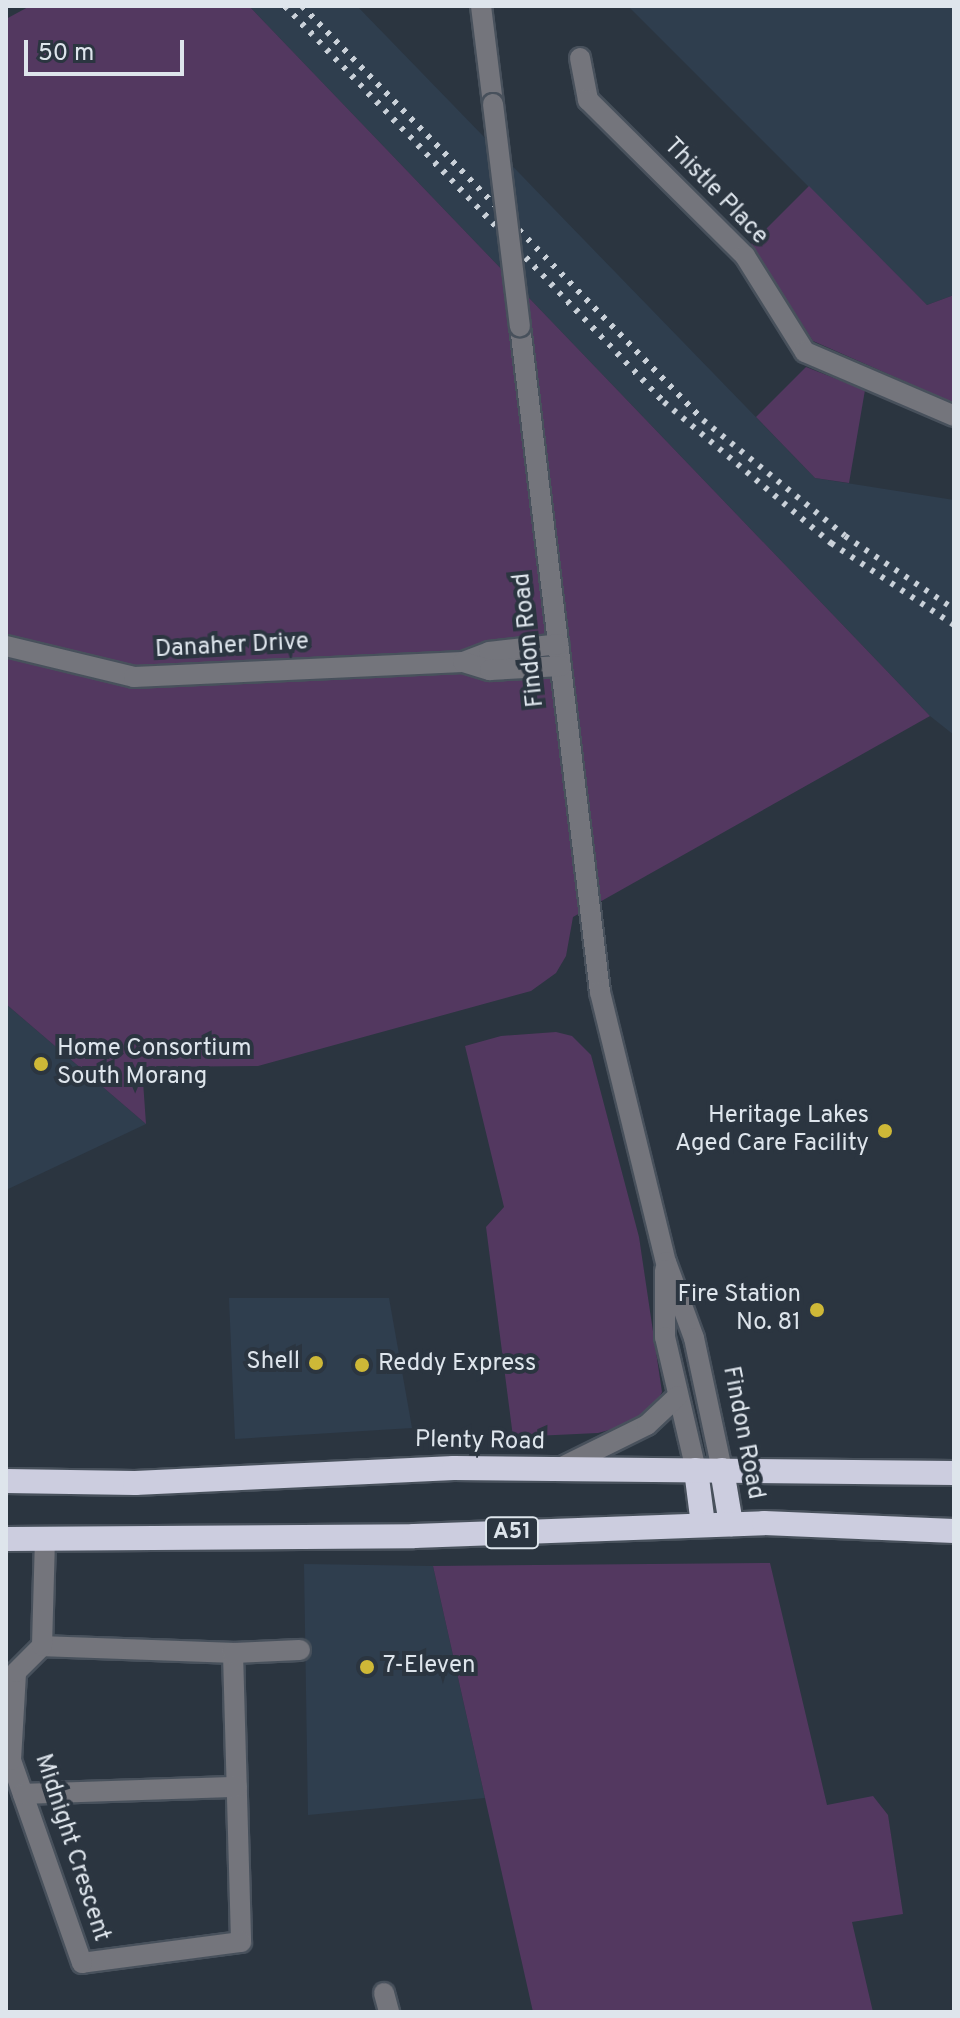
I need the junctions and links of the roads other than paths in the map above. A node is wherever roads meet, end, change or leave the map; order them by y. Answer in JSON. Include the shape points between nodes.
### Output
{"nodes":[{"id":1,"x":481,"y":6,"type":"edge"},
{"id":2,"x":580,"y":58,"type":"dead end"},
{"id":3,"x":954,"y":416,"type":"edge"},
{"id":4,"x":559,"y":644,"type":"junction"},
{"id":5,"x":6,"y":646,"type":"edge"},
{"id":6,"x":463,"y":662,"type":"junction"},
{"id":7,"x":561,"y":666,"type":"junction"},
{"id":8,"x":666,"y":1262,"type":"junction"},
{"id":9,"x":678,"y":1396,"type":"junction"},
{"id":10,"x":696,"y":1470,"type":"junction"},
{"id":11,"x":722,"y":1470,"type":"junction"},
{"id":12,"x":554,"y":1471,"type":"junction"},
{"id":13,"x":954,"y":1473,"type":"edge"},
{"id":14,"x":6,"y":1481,"type":"edge"},
{"id":15,"x":731,"y":1524,"type":"junction"},
{"id":16,"x":703,"y":1525,"type":"junction"},
{"id":17,"x":954,"y":1531,"type":"edge"},
{"id":18,"x":6,"y":1539,"type":"edge"},
{"id":19,"x":45,"y":1539,"type":"junction"},
{"id":20,"x":42,"y":1646,"type":"junction"},
{"id":21,"x":300,"y":1650,"type":"dead end"},
{"id":22,"x":233,"y":1653,"type":"junction"},
{"id":23,"x":237,"y":1787,"type":"junction"},
{"id":24,"x":23,"y":1794,"type":"junction"}],
"edges":[{"from":1,"to":4,"type":"street","name":"Findon Road","bridge":true},
{"from":2,"to":3,"type":"street","name":"Thistle Place","via":[[588,100],[745,256],[805,352]]},
{"from":4,"to":6,"type":"street","name":"Danaher Drive","via":[[489,652]]},
{"from":4,"to":7,"type":"street","name":"Findon Road"},
{"from":5,"to":6,"type":"street","name":"Danaher Drive","via":[[134,677]]},
{"from":6,"to":7,"type":"street","name":"Danaher Drive","via":[[490,670]]},
{"from":7,"to":8,"type":"street","name":"Findon Road","via":[[600,992]]},
{"from":8,"to":9,"type":"street","name":"Findon Road","via":[[663,1323]]},
{"from":8,"to":11,"type":"street","name":"Findon Road","via":[[694,1338]]},
{"from":9,"to":10,"type":"street","name":"Findon Road"},
{"from":9,"to":12,"type":"street","via":[[647,1425]]},
{"from":10,"to":11,"type":"highway","name":"Plenty Road"},
{"from":10,"to":12,"type":"highway","name":"Plenty Road"},
{"from":10,"to":16,"type":"highway","name":"Findon Road"},
{"from":11,"to":13,"type":"highway","name":"Plenty Road"},
{"from":11,"to":15,"type":"highway","name":"Findon Road"},
{"from":12,"to":14,"type":"highway","name":"Plenty Road","via":[[454,1468],[135,1483]]},
{"from":15,"to":16,"type":"highway","number":"A51"},
{"from":15,"to":17,"type":"highway","number":"A51"},
{"from":16,"to":19,"type":"highway","number":"A51","via":[[429,1535]]},
{"from":18,"to":19,"type":"highway","number":"A51"},
{"from":19,"to":20,"type":"street"},
{"from":20,"to":22,"type":"street"},
{"from":20,"to":24,"type":"street","name":"Midnight Crescent","via":[[16,1672],[11,1760]]},
{"from":21,"to":22,"type":"street"},
{"from":22,"to":23,"type":"street","name":"Midnight Crescent"},
{"from":23,"to":24,"type":"street"},
{"from":23,"to":24,"type":"street","name":"Midnight Crescent","via":[[241,1942],[82,1963]]}]}
